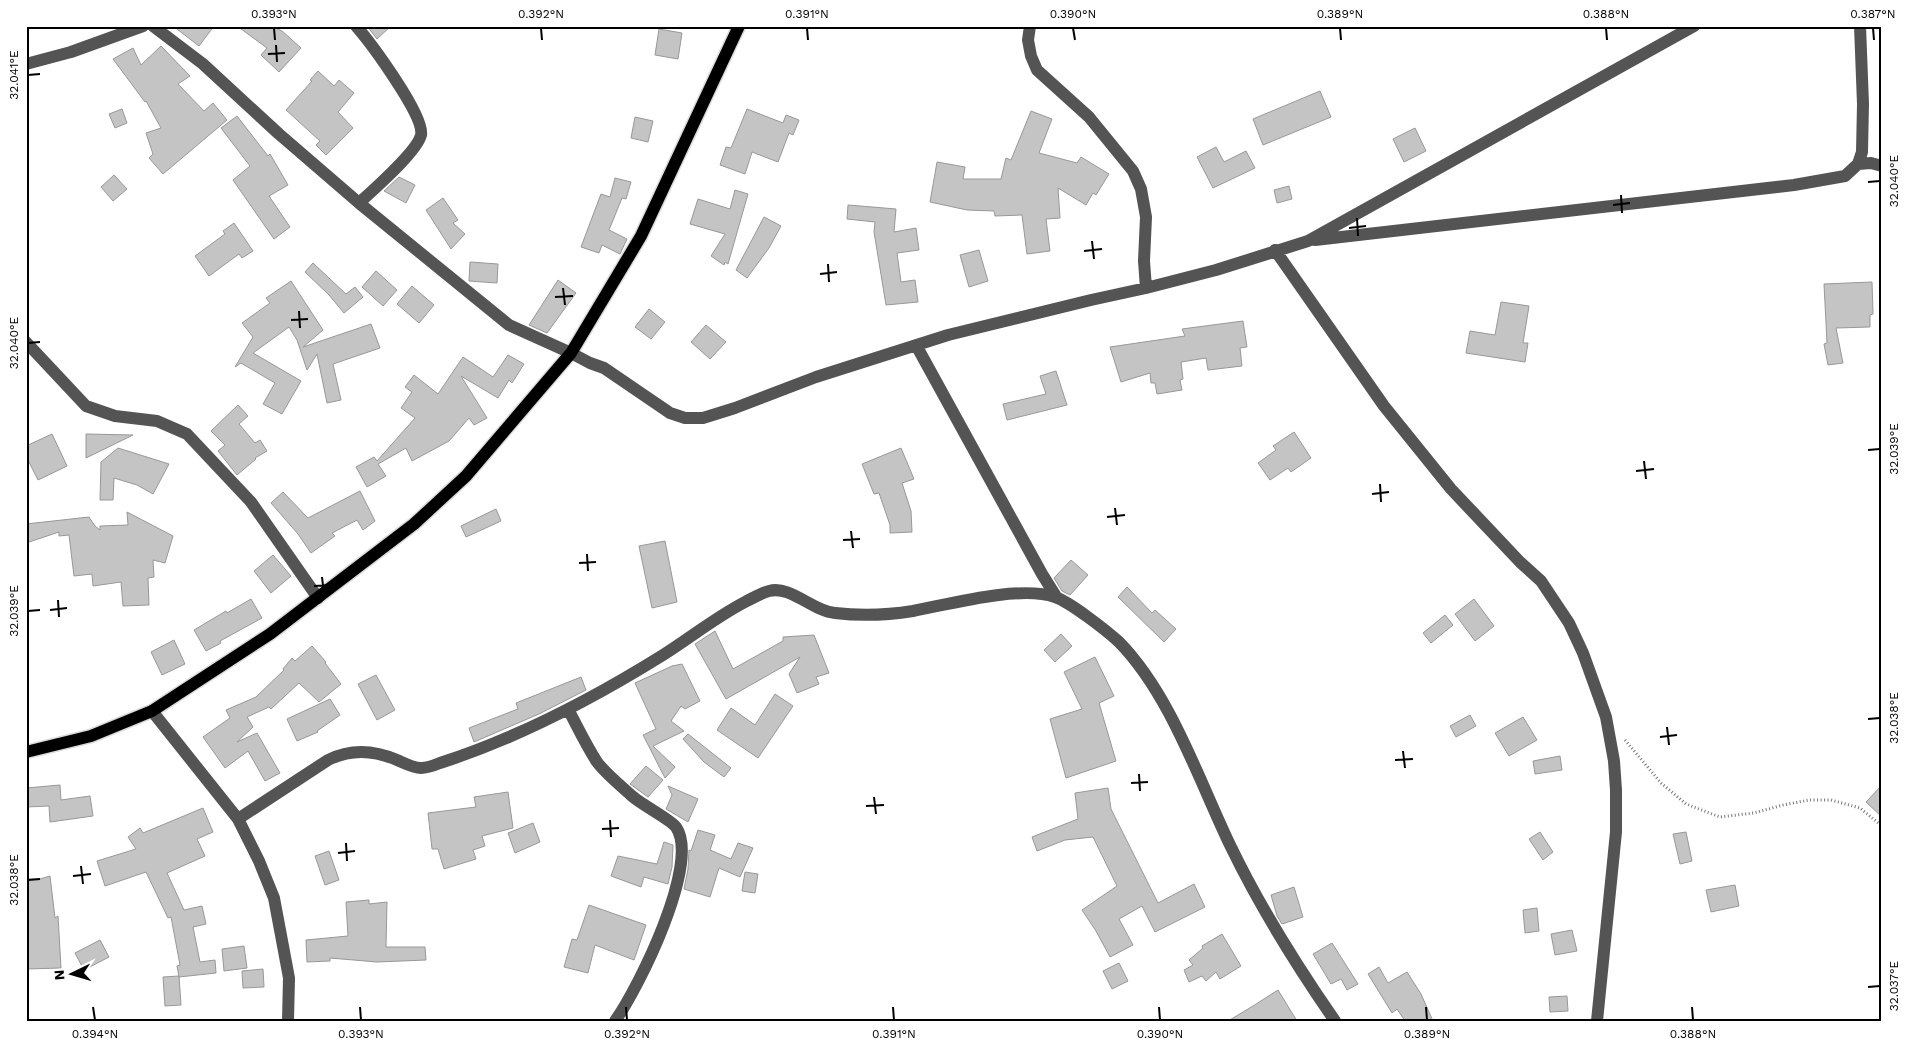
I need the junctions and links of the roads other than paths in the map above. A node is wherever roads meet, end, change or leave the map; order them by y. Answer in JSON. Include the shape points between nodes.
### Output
{"nodes":[{"id":1,"x":143,"y":26,"type":"edge"},
{"id":2,"x":154,"y":26,"type":"edge"},
{"id":3,"x":356,"y":26,"type":"edge"},
{"id":4,"x":739,"y":26,"type":"edge"},
{"id":5,"x":1030,"y":26,"type":"edge"},
{"id":6,"x":1694,"y":26,"type":"edge"},
{"id":7,"x":1860,"y":26,"type":"edge"},
{"id":8,"x":26,"y":64,"type":"edge"},
{"id":9,"x":1858,"y":164,"type":"junction"},
{"id":10,"x":1882,"y":166,"type":"edge"},
{"id":11,"x":359,"y":203,"type":"junction"},
{"id":12,"x":1308,"y":241,"type":"junction"},
{"id":13,"x":1275,"y":250,"type":"junction"},
{"id":14,"x":1146,"y":288,"type":"junction"},
{"id":15,"x":26,"y":342,"type":"edge"},
{"id":16,"x":916,"y":345,"type":"junction"},
{"id":17,"x":571,"y":352,"type":"junction"},
{"id":18,"x":318,"y":598,"type":"junction"},
{"id":19,"x":1058,"y":598,"type":"junction"},
{"id":20,"x":568,"y":708,"type":"junction"},
{"id":21,"x":152,"y":711,"type":"junction"},
{"id":22,"x":26,"y":752,"type":"edge"},
{"id":23,"x":238,"y":819,"type":"junction"},
{"id":24,"x":288,"y":1021,"type":"edge"},
{"id":25,"x":615,"y":1021,"type":"edge"},
{"id":26,"x":1335,"y":1021,"type":"edge"},
{"id":27,"x":1597,"y":1021,"type":"edge"}],
"edges":[{"from":1,"to":8,"type":"street"},
{"from":2,"to":11,"type":"street","via":[[203,64]]},
{"from":3,"to":11,"type":"street","via":[[406,95],[421,128],[421,135],[410,153]]},
{"from":4,"to":17,"type":"main road","via":[[641,236]]},
{"from":5,"to":14,"type":"street","via":[[1028,40],[1037,70],[1089,117],[1133,171],[1141,189],[1146,217]]},
{"from":6,"to":12,"type":"street"},
{"from":7,"to":9,"type":"street","via":[[1863,104],[1862,152]]},
{"from":9,"to":10,"type":"street"},
{"from":9,"to":12,"type":"street","via":[[1845,176],[1825,181]]},
{"from":11,"to":17,"type":"street","via":[[509,325]]},
{"from":12,"to":13,"type":"street"},
{"from":13,"to":14,"type":"street","via":[[1216,270]]},
{"from":13,"to":27,"type":"street","via":[[1414,444],[1451,489],[1541,581],[1583,653],[1606,717],[1616,790],[1616,832]]},
{"from":14,"to":16,"type":"street"},
{"from":15,"to":18,"type":"street","via":[[86,406],[115,416],[157,421],[187,434],[251,502]]},
{"from":16,"to":17,"type":"street","via":[[703,418],[685,418],[670,413],[604,368]]},
{"from":16,"to":19,"type":"street"},
{"from":17,"to":18,"type":"main road","via":[[466,476],[414,524]]},
{"from":18,"to":21,"type":"main road","via":[[270,634]]},
{"from":19,"to":20,"type":"street","via":[[1022,593],[910,612],[832,613],[781,590],[767,591],[662,656]]},
{"from":19,"to":26,"type":"street","via":[[1119,643],[1165,706],[1254,891]]},
{"from":20,"to":23,"type":"street","via":[[521,731],[420,768],[372,752],[340,754]]},
{"from":20,"to":25,"type":"street","via":[[598,763],[634,798],[676,827],[681,843],[680,868],[658,944]]},
{"from":21,"to":22,"type":"main road","via":[[91,736]]},
{"from":21,"to":23,"type":"street"},
{"from":23,"to":24,"type":"street","via":[[274,898],[289,978]]}]}
